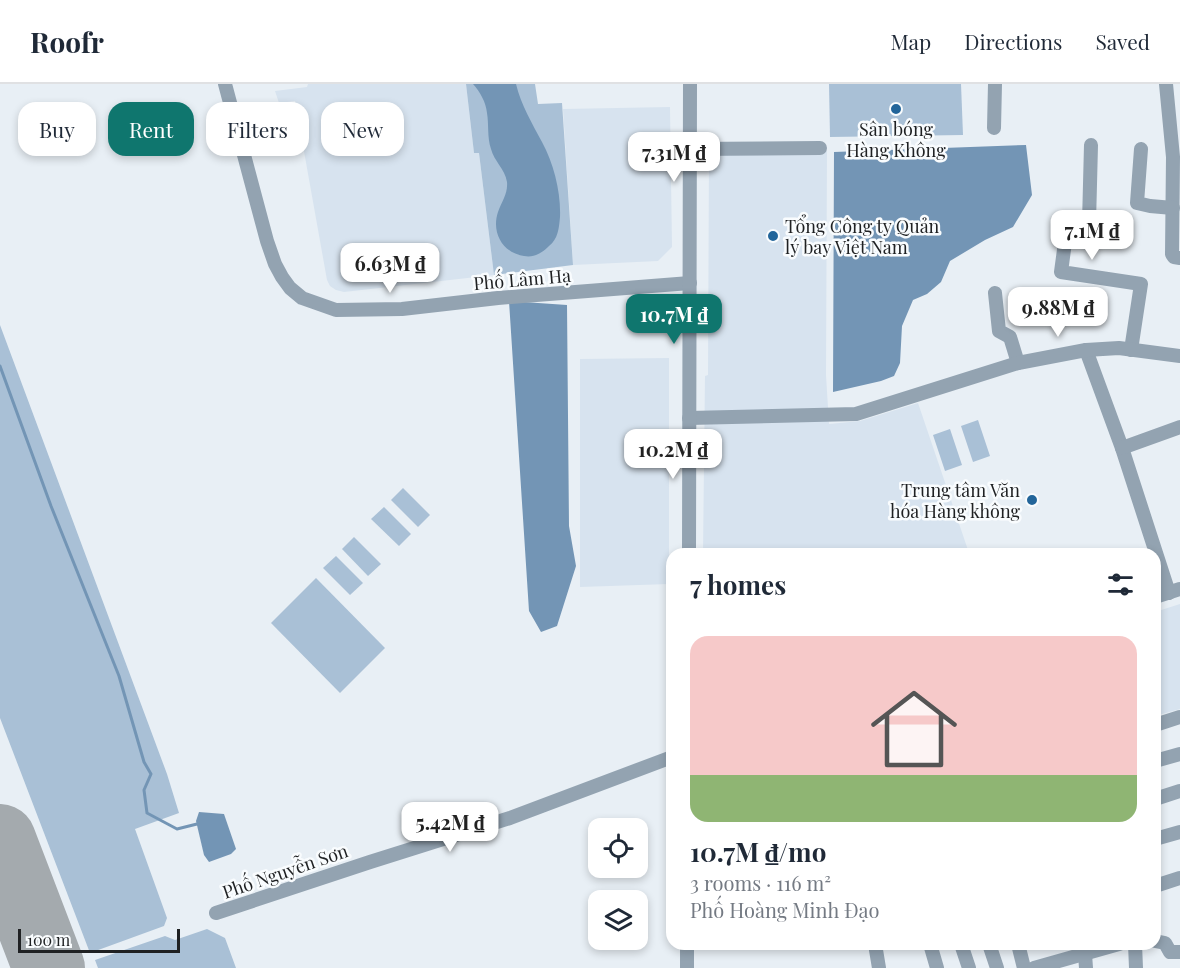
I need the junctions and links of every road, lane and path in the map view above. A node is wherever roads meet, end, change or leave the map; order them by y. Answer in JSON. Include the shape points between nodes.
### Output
{"nodes":[{"id":1,"x":225,"y":84,"type":"edge"},
{"id":2,"x":690,"y":84,"type":"edge"},
{"id":3,"x":995,"y":84,"type":"edge"},
{"id":4,"x":1166,"y":84,"type":"edge"},
{"id":5,"x":994,"y":128,"type":"dead end"},
{"id":6,"x":1091,"y":145,"type":"dead end"},
{"id":7,"x":690,"y":148,"type":"junction"},
{"id":8,"x":820,"y":148,"type":"dead end"},
{"id":9,"x":1141,"y":149,"type":"dead end"},
{"id":10,"x":1173,"y":208,"type":"junction"},
{"id":11,"x":1180,"y":258,"type":"edge"},
{"id":12,"x":690,"y":283,"type":"junction"},
{"id":13,"x":995,"y":293,"type":"dead end"},
{"id":14,"x":1086,"y":350,"type":"junction"},
{"id":15,"x":1131,"y":350,"type":"junction"},
{"id":16,"x":1180,"y":356,"type":"edge"},
{"id":17,"x":1018,"y":363,"type":"junction"},
{"id":18,"x":689,"y":418,"type":"junction"},
{"id":19,"x":1180,"y":427,"type":"edge"},
{"id":20,"x":1122,"y":448,"type":"junction"},
{"id":21,"x":689,"y":548,"type":"edge"},
{"id":22,"x":1159,"y":548,"type":"edge"},
{"id":23,"x":1161,"y":553,"type":"edge"},
{"id":24,"x":1175,"y":591,"type":"edge"},
{"id":25,"x":1180,"y":717,"type":"edge"},
{"id":26,"x":1161,"y":723,"type":"edge"},
{"id":27,"x":1180,"y":754,"type":"edge"},
{"id":28,"x":666,"y":759,"type":"edge"},
{"id":29,"x":1161,"y":759,"type":"edge"},
{"id":30,"x":1180,"y":791,"type":"edge"},
{"id":31,"x":1161,"y":797,"type":"edge"},
{"id":32,"x":1180,"y":832,"type":"edge"},
{"id":33,"x":1161,"y":837,"type":"edge"},
{"id":34,"x":1180,"y":878,"type":"edge"},
{"id":35,"x":1161,"y":884,"type":"edge"},
{"id":36,"x":216,"y":913,"type":"dead end"},
{"id":37,"x":1161,"y":942,"type":"edge"},
{"id":38,"x":687,"y":950,"type":"edge"},
{"id":39,"x":875,"y":950,"type":"edge"},
{"id":40,"x":932,"y":950,"type":"edge"},
{"id":41,"x":964,"y":950,"type":"edge"},
{"id":42,"x":991,"y":950,"type":"edge"},
{"id":43,"x":1020,"y":950,"type":"edge"},
{"id":44,"x":1136,"y":950,"type":"edge"},
{"id":45,"x":1180,"y":952,"type":"edge"},
{"id":46,"x":1085,"y":955,"type":"edge"},
{"id":47,"x":1056,"y":965,"type":"edge"},
{"id":48,"x":687,"y":968,"type":"edge"},
{"id":49,"x":879,"y":968,"type":"edge"},
{"id":50,"x":937,"y":968,"type":"edge"},
{"id":51,"x":969,"y":968,"type":"edge"},
{"id":52,"x":997,"y":968,"type":"edge"},
{"id":53,"x":1024,"y":968,"type":"edge"},
{"id":54,"x":1034,"y":968,"type":"edge"},
{"id":55,"x":1136,"y":968,"type":"edge"}],
"edges":[{"from":1,"to":12,"type":"street","name":"Phố Lâm Hạ","via":[[275,264],[290,288],[303,298],[336,310],[402,309]]},
{"from":2,"to":7,"type":"street"},
{"from":3,"to":5,"type":"street"},
{"from":4,"to":10,"type":"street"},
{"from":6,"to":15,"type":"street","via":[[1089,223],[1068,220],[1061,272],[1141,284]]},
{"from":7,"to":8,"type":"street"},
{"from":7,"to":12,"type":"street"},
{"from":9,"to":10,"type":"street","via":[[1137,203]]},
{"from":10,"to":11,"type":"street","via":[[1172,254]]},
{"from":12,"to":18,"type":"street"},
{"from":13,"to":17,"type":"street","via":[[999,331],[1010,337]]},
{"from":14,"to":15,"type":"street"},
{"from":14,"to":17,"type":"street"},
{"from":14,"to":20,"type":"street"},
{"from":15,"to":16,"type":"street"},
{"from":17,"to":18,"type":"street","via":[[856,414]]},
{"from":18,"to":21,"type":"street"},
{"from":19,"to":20,"type":"street"},
{"from":20,"to":22,"type":"street"},
{"from":23,"to":24,"type":"street"},
{"from":25,"to":26,"type":"street"},
{"from":27,"to":29,"type":"street"},
{"from":28,"to":36,"type":"street","name":"Phố Nguyễn Sơn","via":[[510,818]]},
{"from":30,"to":31,"type":"street"},
{"from":32,"to":33,"type":"street"},
{"from":34,"to":35,"type":"street"},
{"from":37,"to":45,"type":"street","via":[[1170,952]]},
{"from":38,"to":48,"type":"street"},
{"from":39,"to":49,"type":"street"},
{"from":40,"to":50,"type":"street"},
{"from":41,"to":51,"type":"street"},
{"from":42,"to":52,"type":"street"},
{"from":43,"to":53,"type":"street"},
{"from":44,"to":55,"type":"street"},
{"from":46,"to":47,"type":"street"},
{"from":47,"to":54,"type":"street"}]}
